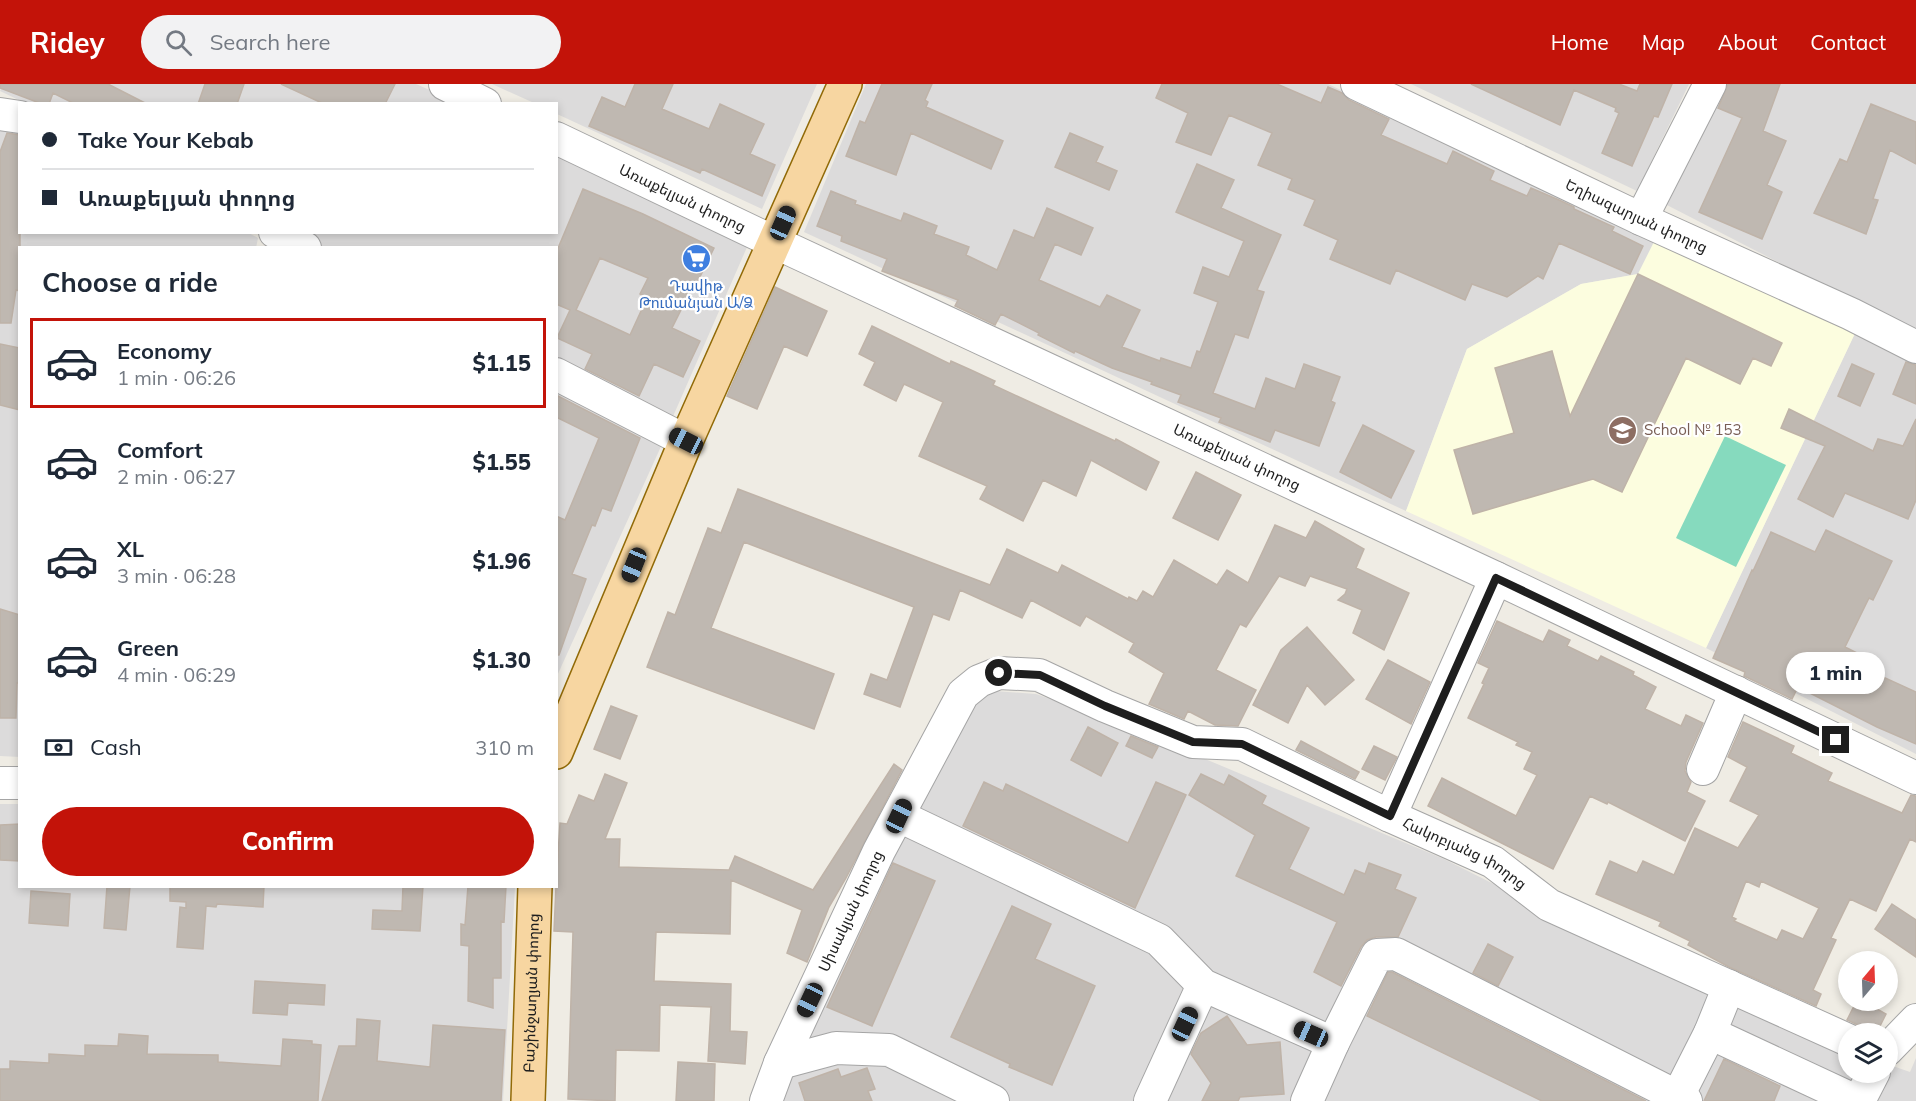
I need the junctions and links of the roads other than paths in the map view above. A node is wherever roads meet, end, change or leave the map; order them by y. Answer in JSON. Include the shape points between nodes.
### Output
{"nodes":[{"id":1,"x":445,"y":84,"type":"edge"},
{"id":2,"x":845,"y":84,"type":"edge"},
{"id":3,"x":1357,"y":84,"type":"edge"},
{"id":4,"x":1710,"y":84,"type":"edge"},
{"id":5,"x":481,"y":102,"type":"edge"},
{"id":6,"x":0,"y":114,"type":"edge"},
{"id":7,"x":18,"y":117,"type":"edge"},
{"id":8,"x":558,"y":139,"type":"edge"},
{"id":9,"x":1641,"y":219,"type":"junction"},
{"id":10,"x":279,"y":234,"type":"edge"},
{"id":11,"x":774,"y":242,"type":"junction"},
{"id":12,"x":301,"y":246,"type":"edge"},
{"id":13,"x":1916,"y":347,"type":"edge"},
{"id":14,"x":558,"y":375,"type":"edge"},
{"id":15,"x":686,"y":441,"type":"junction"},
{"id":16,"x":1496,"y":578,"type":"junction"},
{"id":17,"x":1736,"y":692,"type":"junction"},
{"id":18,"x":963,"y":694,"type":"joint"},
{"id":19,"x":558,"y":747,"type":"edge"},
{"id":20,"x":1703,"y":769,"type":"dead end"},
{"id":21,"x":1916,"y":778,"type":"edge"},
{"id":22,"x":0,"y":783,"type":"edge"},
{"id":23,"x":18,"y":783,"type":"edge"},
{"id":24,"x":899,"y":816,"type":"junction"},
{"id":25,"x":1390,"y":816,"type":"junction"},
{"id":26,"x":535,"y":888,"type":"edge"},
{"id":27,"x":1203,"y":985,"type":"junction"},
{"id":28,"x":1729,"y":986,"type":"junction"},
{"id":29,"x":1916,"y":1020,"type":"edge"},
{"id":30,"x":1710,"y":1033,"type":"junction"},
{"id":31,"x":1838,"y":1035,"type":"edge"},
{"id":32,"x":1898,"y":1039,"type":"edge"},
{"id":33,"x":1333,"y":1043,"type":"junction"},
{"id":34,"x":780,"y":1063,"type":"junction"},
{"id":35,"x":1868,"y":1083,"type":"edge"},
{"id":36,"x":1682,"y":1098,"type":"edge"},
{"id":37,"x":528,"y":1101,"type":"edge"},
{"id":38,"x":766,"y":1101,"type":"edge"},
{"id":39,"x":993,"y":1101,"type":"edge"},
{"id":40,"x":1150,"y":1101,"type":"edge"},
{"id":41,"x":1307,"y":1101,"type":"edge"},
{"id":42,"x":1858,"y":1101,"type":"edge"}],
"edges":[{"from":1,"to":5,"type":"street"},
{"from":2,"to":11,"type":"main road"},
{"from":3,"to":9,"type":"street","name":"Եղիազարյան փողոց"},
{"from":4,"to":9,"type":"street"},
{"from":6,"to":7,"type":"street"},
{"from":8,"to":11,"type":"street","name":"Առաքելյան փողոց"},
{"from":9,"to":13,"type":"street","name":"Եղիազարյան փողոց"},
{"from":10,"to":12,"type":"street"},
{"from":11,"to":15,"type":"main road"},
{"from":11,"to":16,"type":"street","name":"Առաքելյան փողոց"},
{"from":14,"to":15,"type":"street"},
{"from":15,"to":19,"type":"main road"},
{"from":16,"to":17,"type":"street","name":"Առաքելյան փողոց"},
{"from":16,"to":25,"type":"street"},
{"from":17,"to":20,"type":"street"},
{"from":17,"to":21,"type":"street","name":"Առաքելյան փողոց"},
{"from":18,"to":24,"type":"street","name":"Սիսակյան փողոց"},
{"from":18,"to":25,"type":"street","name":"Հակոբյանց փողոց","via":[[979,681],[999,673],[1040,675],[1193,742],[1242,744]]},
{"from":22,"to":23,"type":"street"},
{"from":24,"to":27,"type":"street","via":[[1159,940]]},
{"from":24,"to":34,"type":"street","name":"Սիսակյան փողոց"},
{"from":25,"to":28,"type":"street","name":"Հակոբյանց փողոց","via":[[1493,862],[1549,905]]},
{"from":26,"to":37,"type":"main road","name":"Բաշինջաղյան փողոց"},
{"from":27,"to":33,"type":"street"},
{"from":27,"to":40,"type":"street"},
{"from":28,"to":30,"type":"street"},
{"from":28,"to":31,"type":"street","name":"Հակոբյանց փողոց"},
{"from":29,"to":32,"type":"street"},
{"from":30,"to":36,"type":"street"},
{"from":30,"to":42,"type":"street"},
{"from":33,"to":36,"type":"street","via":[[1377,955],[1396,954]]},
{"from":33,"to":41,"type":"street"},
{"from":34,"to":38,"type":"street","name":"Սիսակյան փողոց"},
{"from":34,"to":39,"type":"street","via":[[836,1048],[889,1050]]},
{"from":35,"to":42,"type":"street"}]}
